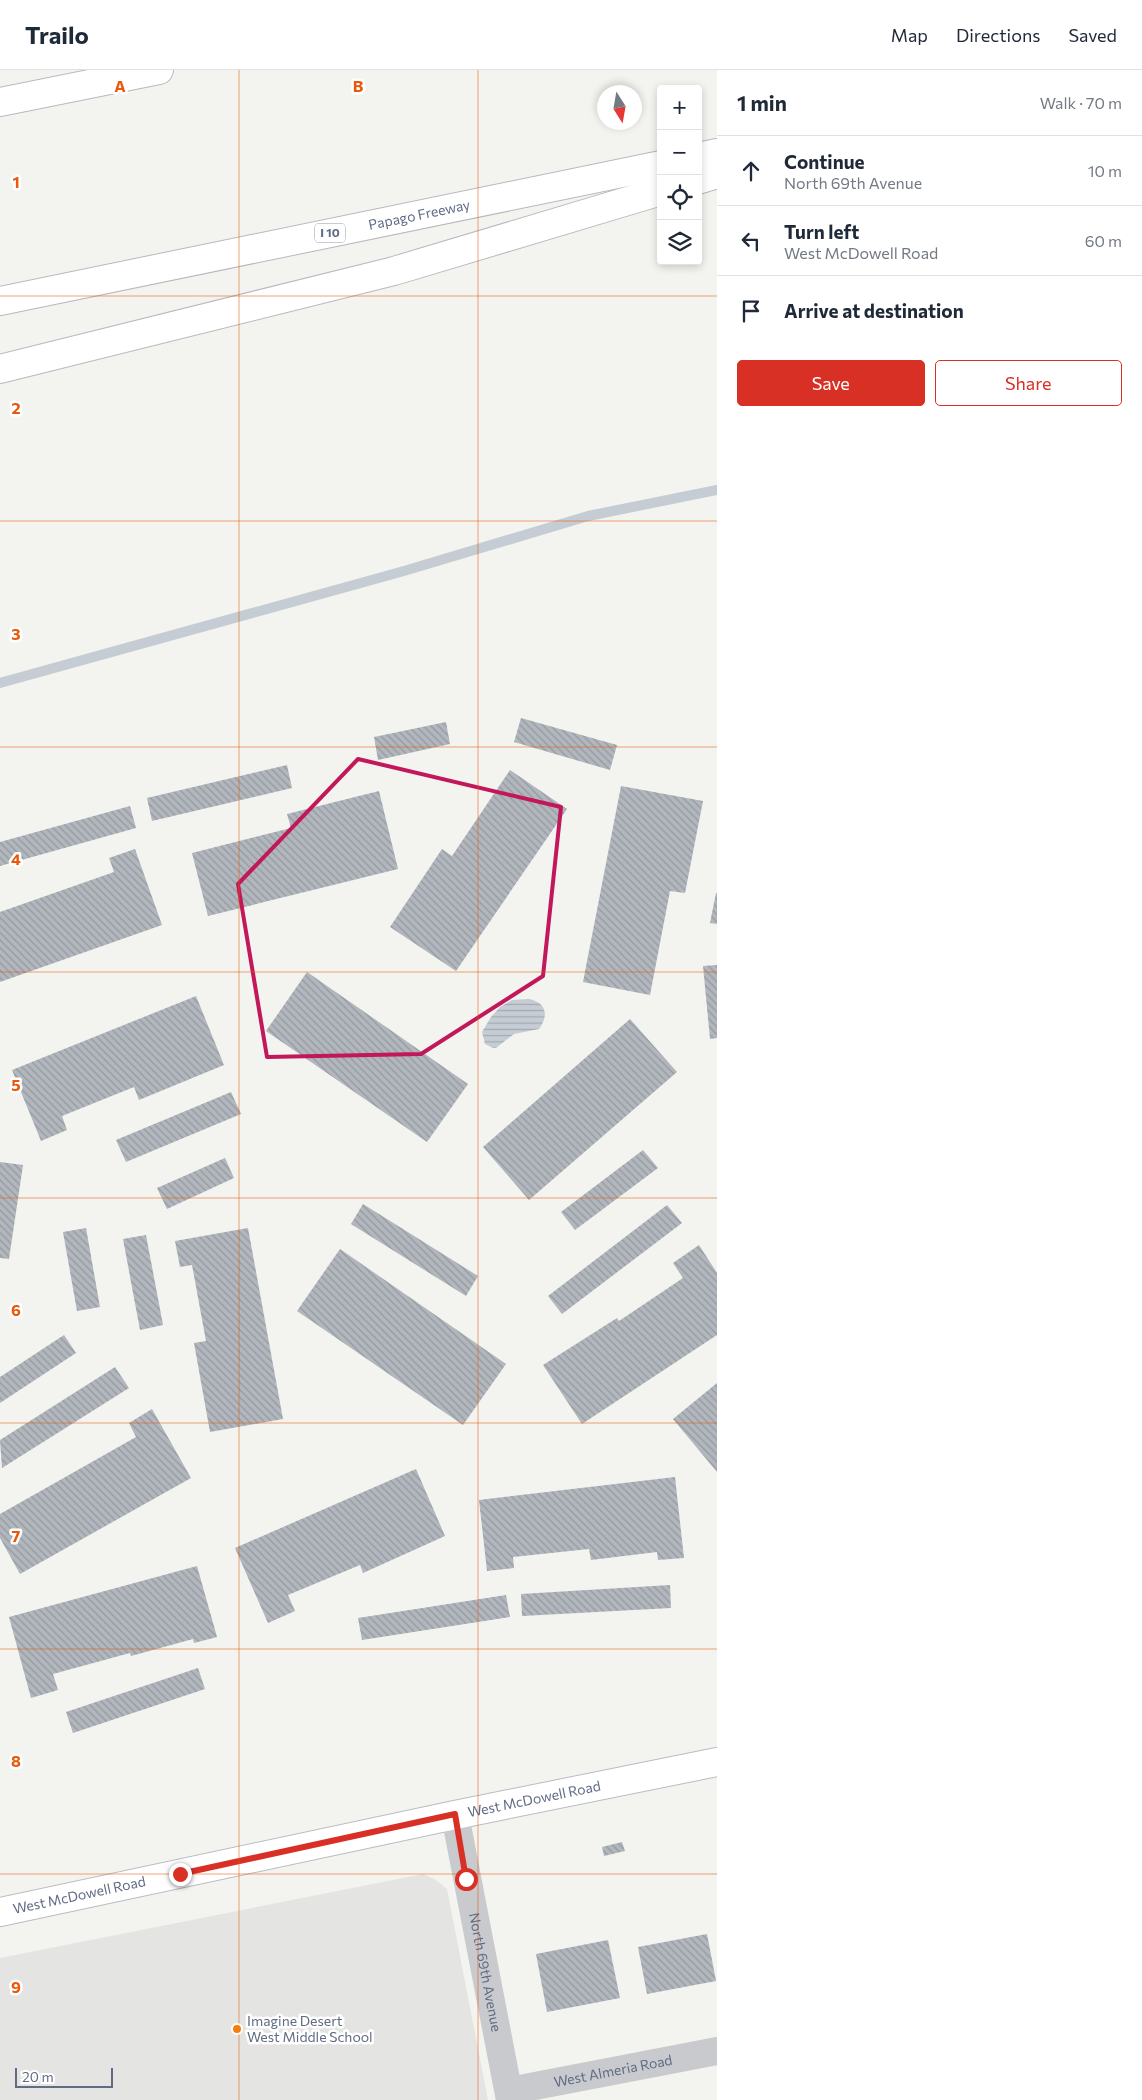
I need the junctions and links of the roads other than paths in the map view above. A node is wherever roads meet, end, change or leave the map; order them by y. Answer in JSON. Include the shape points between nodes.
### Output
{"nodes":[{"id":1,"x":159,"y":70,"type":"edge"},
{"id":2,"x":0,"y":102,"type":"edge"},
{"id":3,"x":717,"y":153,"type":"edge"},
{"id":4,"x":702,"y":156,"type":"edge"},
{"id":5,"x":657,"y":166,"type":"edge"},
{"id":6,"x":717,"y":174,"type":"edge"},
{"id":7,"x":702,"y":179,"type":"edge"},
{"id":8,"x":657,"y":192,"type":"edge"},
{"id":9,"x":0,"y":301,"type":"edge"},
{"id":10,"x":0,"y":370,"type":"edge"},
{"id":11,"x":717,"y":1762,"type":"edge"},
{"id":12,"x":455,"y":1814,"type":"junction"},
{"id":13,"x":0,"y":1912,"type":"edge"},
{"id":14,"x":717,"y":2051,"type":"edge"},
{"id":15,"x":510,"y":2096,"type":"edge"}],
"edges":[{"from":1,"to":2,"type":"main road"},
{"from":3,"to":4,"type":"main road"},
{"from":5,"to":9,"type":"main road","name":"Papago Freeway","number":"I 10"},
{"from":6,"to":7,"type":"main road"},
{"from":8,"to":10,"type":"main road","via":[[394,271]]},
{"from":11,"to":12,"type":"main road","name":"West McDowell Road"},
{"from":12,"to":13,"type":"main road","name":"West McDowell Road"},
{"from":12,"to":15,"type":"street","name":"North 69th Avenue"},
{"from":14,"to":15,"type":"street","name":"West Almeria Road"}]}
